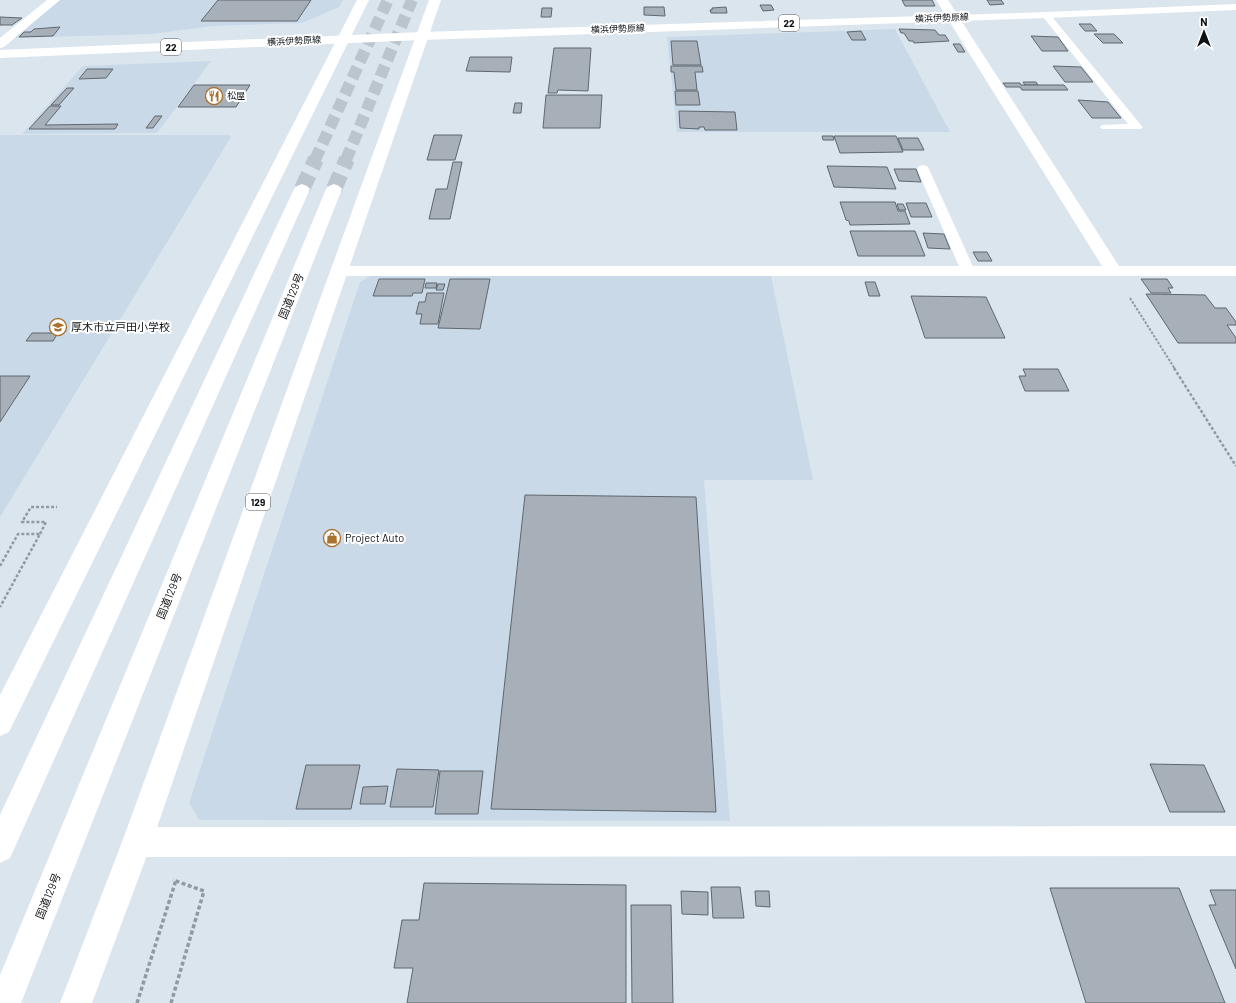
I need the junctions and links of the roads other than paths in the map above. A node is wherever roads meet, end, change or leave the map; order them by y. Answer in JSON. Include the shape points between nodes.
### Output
{"nodes":[{"id":1,"x":54,"y":0,"type":"edge"},
{"id":2,"x":363,"y":0,"type":"edge"},
{"id":3,"x":435,"y":0,"type":"edge"},
{"id":4,"x":942,"y":0,"type":"edge"},
{"id":5,"x":1236,"y":7,"type":"edge"},
{"id":6,"x":1046,"y":15,"type":"junction"},
{"id":7,"x":952,"y":17,"type":"junction"},
{"id":8,"x":422,"y":36,"type":"junction"},
{"id":9,"x":343,"y":39,"type":"junction"},
{"id":10,"x":0,"y":44,"type":"edge"},
{"id":11,"x":0,"y":54,"type":"edge"},
{"id":12,"x":1106,"y":127,"type":"dead end"},
{"id":13,"x":1137,"y":127,"type":"junction"},
{"id":14,"x":1149,"y":127,"type":"dead end"},
{"id":15,"x":923,"y":169,"type":"dead end"},
{"id":16,"x":302,"y":189,"type":"tunnel mouth"},
{"id":17,"x":334,"y":189,"type":"tunnel mouth"},
{"id":18,"x":1113,"y":270,"type":"junction"},
{"id":19,"x":1236,"y":270,"type":"edge"},
{"id":20,"x":340,"y":271,"type":"junction"},
{"id":21,"x":968,"y":271,"type":"junction"},
{"id":22,"x":0,"y":723,"type":"edge"},
{"id":23,"x":1236,"y":841,"type":"edge"},
{"id":24,"x":137,"y":842,"type":"junction"},
{"id":25,"x":0,"y":848,"type":"edge"},
{"id":26,"x":5,"y":1003,"type":"edge"},
{"id":27,"x":76,"y":1003,"type":"edge"}],
"edges":[{"from":1,"to":10,"type":"main road"},
{"from":2,"to":9,"type":"main road"},
{"from":3,"to":8,"type":"main road","number":"129"},
{"from":4,"to":7,"type":"main road"},
{"from":5,"to":6,"type":"main road","name":"横浜伊勢原線","number":"22"},
{"from":6,"to":7,"type":"main road","name":"横浜伊勢原線","number":"22"},
{"from":6,"to":13,"type":"lane"},
{"from":7,"to":8,"type":"main road","name":"横浜伊勢原線","number":"22"},
{"from":7,"to":18,"type":"main road"},
{"from":8,"to":9,"type":"main road","name":"横浜伊勢原線","number":"22"},
{"from":8,"to":20,"type":"main road","number":"129"},
{"from":9,"to":11,"type":"main road","name":"横浜伊勢原線","number":"22"},
{"from":9,"to":22,"type":"main road"},
{"from":12,"to":13,"type":"lane"},
{"from":13,"to":14,"type":"lane"},
{"from":15,"to":21,"type":"lane"},
{"from":16,"to":25,"type":"main road"},
{"from":17,"to":26,"type":"main road","name":"国道129号"},
{"from":18,"to":19,"type":"main road"},
{"from":18,"to":21,"type":"main road"},
{"from":20,"to":21,"type":"main road"},
{"from":20,"to":24,"type":"main road","number":"129"},
{"from":23,"to":24,"type":"main road"},
{"from":24,"to":27,"type":"main road","number":"129"}]}
